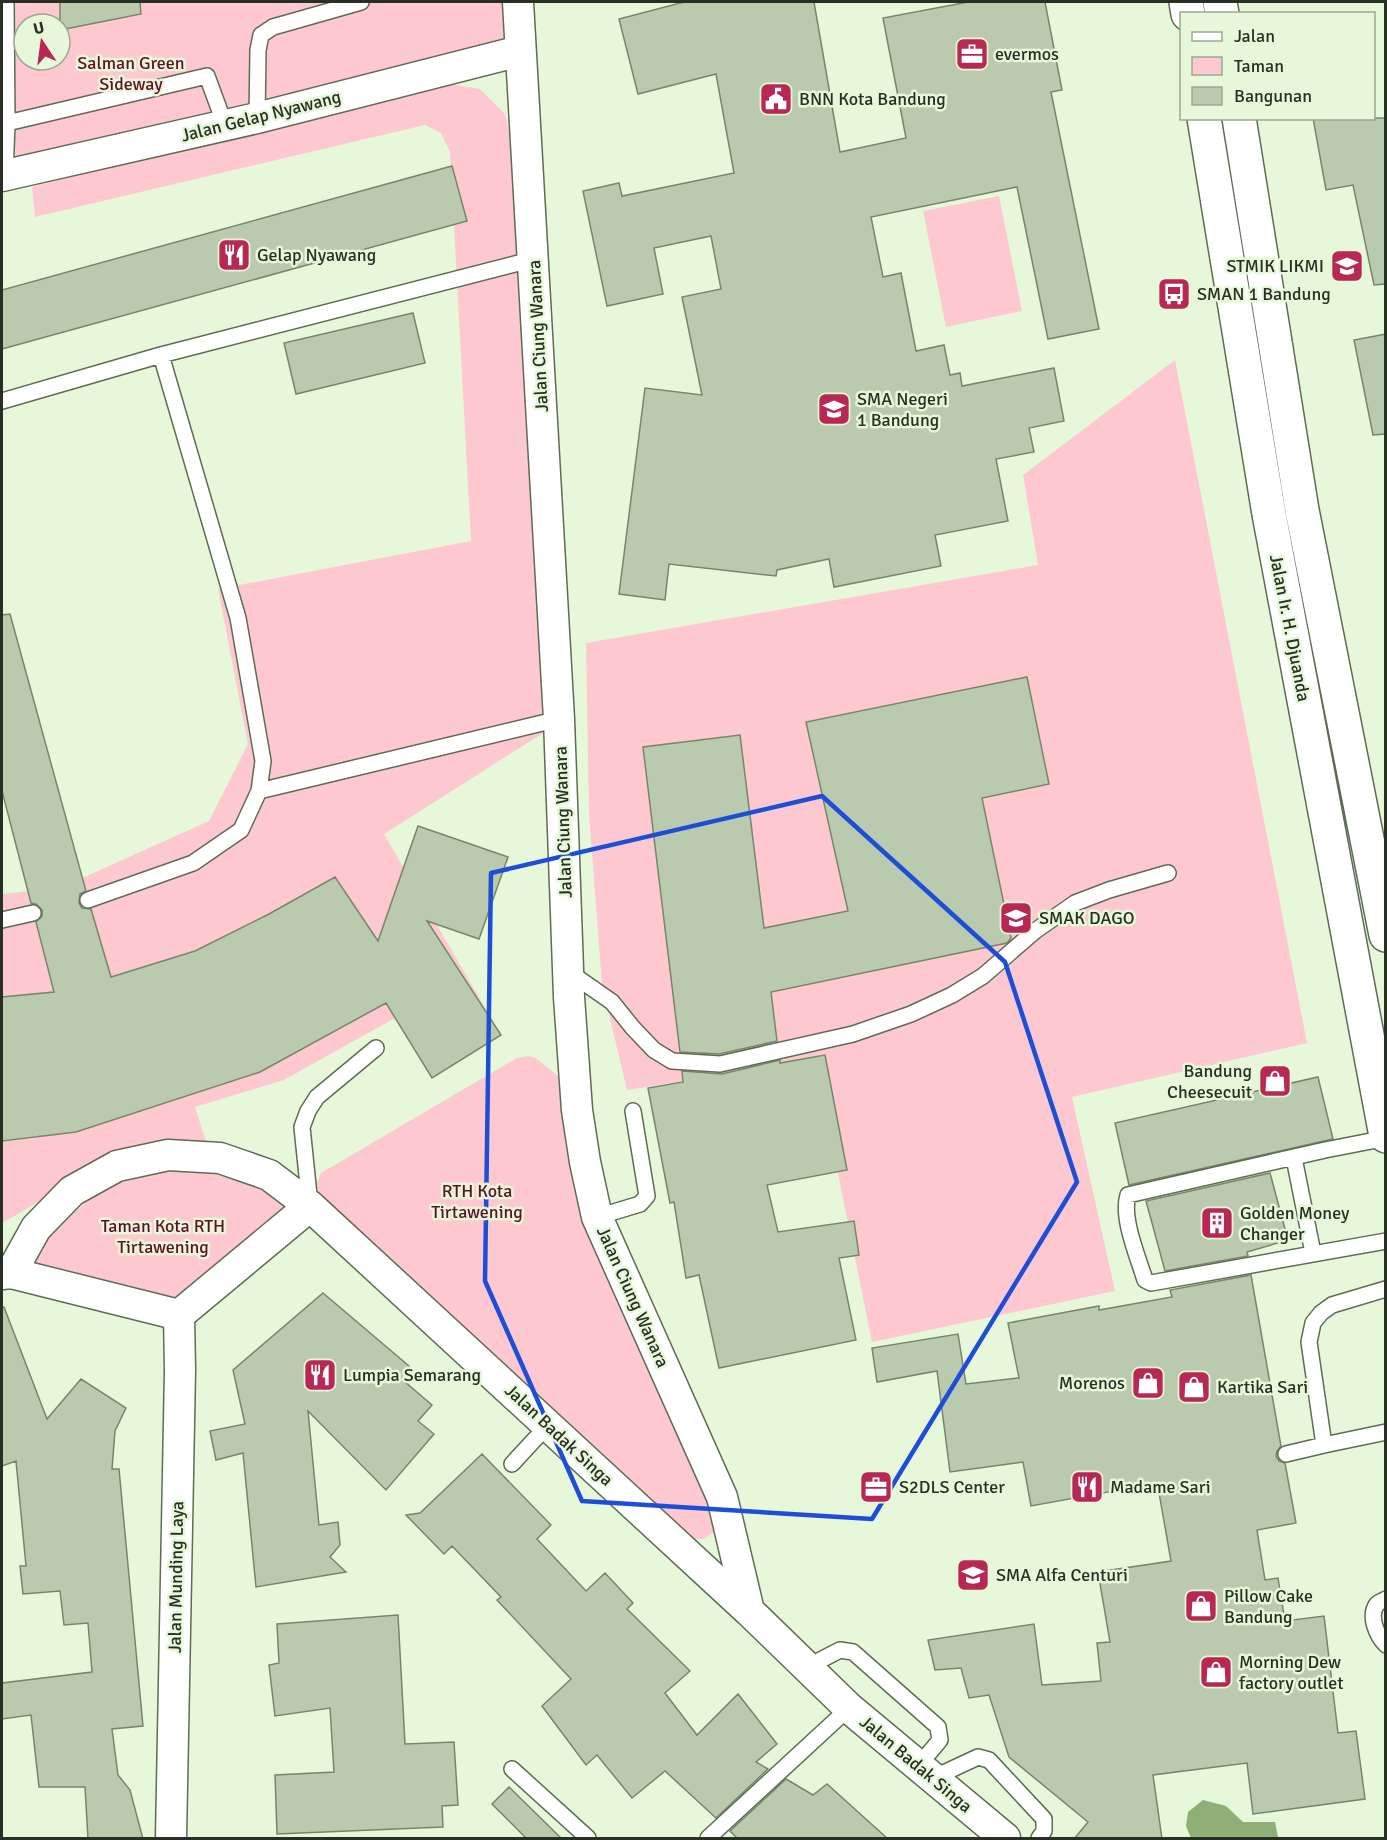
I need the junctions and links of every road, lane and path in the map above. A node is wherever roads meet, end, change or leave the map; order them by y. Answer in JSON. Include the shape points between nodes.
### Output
{"nodes":[{"id":1,"x":6,"y":2,"type":"edge"},
{"id":2,"x":361,"y":2,"type":"edge"},
{"id":3,"x":518,"y":2,"type":"edge"},
{"id":4,"x":520,"y":51,"type":"junction"},
{"id":5,"x":257,"y":118,"type":"junction"},
{"id":6,"x":1204,"y":120,"type":"edge"},
{"id":7,"x":1239,"y":120,"type":"edge"},
{"id":8,"x":7,"y":123,"type":"junction"},
{"id":9,"x":225,"y":125,"type":"junction"},
{"id":10,"x":3,"y":176,"type":"edge"},
{"id":11,"x":534,"y":259,"type":"junction"},
{"id":12,"x":161,"y":355,"type":"junction"},
{"id":13,"x":2,"y":401,"type":"edge"},
{"id":14,"x":560,"y":718,"type":"junction"},
{"id":15,"x":259,"y":791,"type":"junction"},
{"id":16,"x":1168,"y":873,"type":"dead end"},
{"id":17,"x":88,"y":900,"type":"dead end"},
{"id":18,"x":33,"y":913,"type":"dead end"},
{"id":19,"x":2,"y":920,"type":"edge"},
{"id":20,"x":1386,"y":934,"type":"edge"},
{"id":21,"x":569,"y":972,"type":"junction"},
{"id":22,"x":376,"y":1048,"type":"dead end"},
{"id":23,"x":633,"y":1111,"type":"dead end"},
{"id":24,"x":1386,"y":1137,"type":"edge"},
{"id":25,"x":1294,"y":1158,"type":"junction"},
{"id":26,"x":310,"y":1206,"type":"junction"},
{"id":27,"x":597,"y":1217,"type":"junction"},
{"id":28,"x":1386,"y":1241,"type":"edge"},
{"id":29,"x":1313,"y":1253,"type":"junction"},
{"id":30,"x":6,"y":1273,"type":"edge"},
{"id":31,"x":1386,"y":1289,"type":"edge"},
{"id":32,"x":179,"y":1315,"type":"junction"},
{"id":33,"x":548,"y":1425,"type":"junction"},
{"id":34,"x":1386,"y":1432,"type":"edge"},
{"id":35,"x":1324,"y":1445,"type":"junction"},
{"id":36,"x":1286,"y":1454,"type":"dead end"},
{"id":37,"x":512,"y":1464,"type":"dead end"},
{"id":38,"x":1386,"y":1599,"type":"edge"},
{"id":39,"x":749,"y":1611,"type":"junction"},
{"id":40,"x":1386,"y":1645,"type":"edge"},
{"id":41,"x":807,"y":1667,"type":"junction"},
{"id":42,"x":849,"y":1708,"type":"junction"},
{"id":43,"x":512,"y":1769,"type":"dead end"},
{"id":44,"x":926,"y":1771,"type":"junction"},
{"id":45,"x":171,"y":1839,"type":"edge"},
{"id":46,"x":588,"y":1839,"type":"edge"},
{"id":47,"x":708,"y":1839,"type":"edge"},
{"id":48,"x":1005,"y":1839,"type":"edge"},
{"id":49,"x":1039,"y":1839,"type":"edge"}],
"edges":[{"from":1,"to":8,"type":"lane"},
{"from":2,"to":5,"type":"lane","via":[[273,27],[261,35]]},
{"from":3,"to":4,"type":"street","name":"Jalan Ciung Wanara"},
{"from":4,"to":5,"type":"street","name":"Jalan Gelap Nyawang"},
{"from":4,"to":11,"type":"street","name":"Jalan Ciung Wanara"},
{"from":5,"to":9,"type":"street","name":"Jalan Gelap Nyawang"},
{"from":6,"to":24,"type":"main road","name":"Jalan Ir. H. Djuanda","via":[[1269,514]]},
{"from":7,"to":20,"type":"main road","name":"Jalan Ir. H. Djuanda","via":[[1302,510]]},
{"from":8,"to":9,"type":"lane","via":[[207,76]]},
{"from":8,"to":10,"type":"lane"},
{"from":9,"to":10,"type":"street","name":"Jalan Gelap Nyawang"},
{"from":11,"to":12,"type":"lane"},
{"from":11,"to":14,"type":"street","name":"Jalan Ciung Wanara"},
{"from":12,"to":13,"type":"lane"},
{"from":12,"to":15,"type":"lane","via":[[238,618],[263,761]]},
{"from":14,"to":15,"type":"lane"},
{"from":14,"to":21,"type":"street","name":"Jalan Ciung Wanara"},
{"from":15,"to":17,"type":"lane","via":[[241,830],[193,863]]},
{"from":16,"to":21,"type":"lane","via":[[1075,903],[983,976],[911,1014],[853,1034],[720,1064],[672,1061],[654,1050],[612,1002]]},
{"from":18,"to":19,"type":"lane"},
{"from":21,"to":27,"type":"street","name":"Jalan Ciung Wanara","via":[[577,1110]]},
{"from":22,"to":26,"type":"lane","via":[[317,1097],[308,1111],[302,1127]]},
{"from":23,"to":27,"type":"lane","via":[[647,1196],[640,1204]]},
{"from":24,"to":25,"type":"lane"},
{"from":25,"to":29,"type":"lane"},
{"from":25,"to":29,"type":"lane","via":[[1128,1195],[1125,1204],[1145,1280],[1151,1283]]},
{"from":26,"to":30,"type":"street","name":"Jalan Badak Singa","via":[[269,1175],[220,1158],[168,1155],[117,1166],[72,1191],[36,1227]]},
{"from":26,"to":32,"type":"street"},
{"from":26,"to":33,"type":"street","name":"Jalan Badak Singa"},
{"from":27,"to":39,"type":"street","name":"Jalan Ciung Wanara","via":[[722,1497]]},
{"from":28,"to":29,"type":"lane"},
{"from":30,"to":32,"type":"street"},
{"from":31,"to":35,"type":"lane","via":[[1332,1305],[1313,1323],[1309,1342]]},
{"from":32,"to":45,"type":"street","name":"Jalan Munding Laya"},
{"from":33,"to":37,"type":"lane"},
{"from":33,"to":39,"type":"street","name":"Jalan Badak Singa"},
{"from":34,"to":35,"type":"lane"},
{"from":35,"to":36,"type":"lane"},
{"from":38,"to":40,"type":"lane","via":[[1377,1605],[1373,1618]]},
{"from":39,"to":41,"type":"street","name":"Jalan Badak Singa"},
{"from":41,"to":42,"type":"street","name":"Jalan Badak Singa"},
{"from":41,"to":44,"type":"lane","via":[[840,1650],[853,1652],[938,1727],[940,1740]]},
{"from":42,"to":44,"type":"street","name":"Jalan Badak Singa"},
{"from":42,"to":47,"type":"lane"},
{"from":43,"to":46,"type":"lane"},
{"from":44,"to":48,"type":"street","name":"Jalan Badak Singa"},
{"from":44,"to":49,"type":"lane","via":[[978,1757],[989,1760],[1044,1819]]}]}
